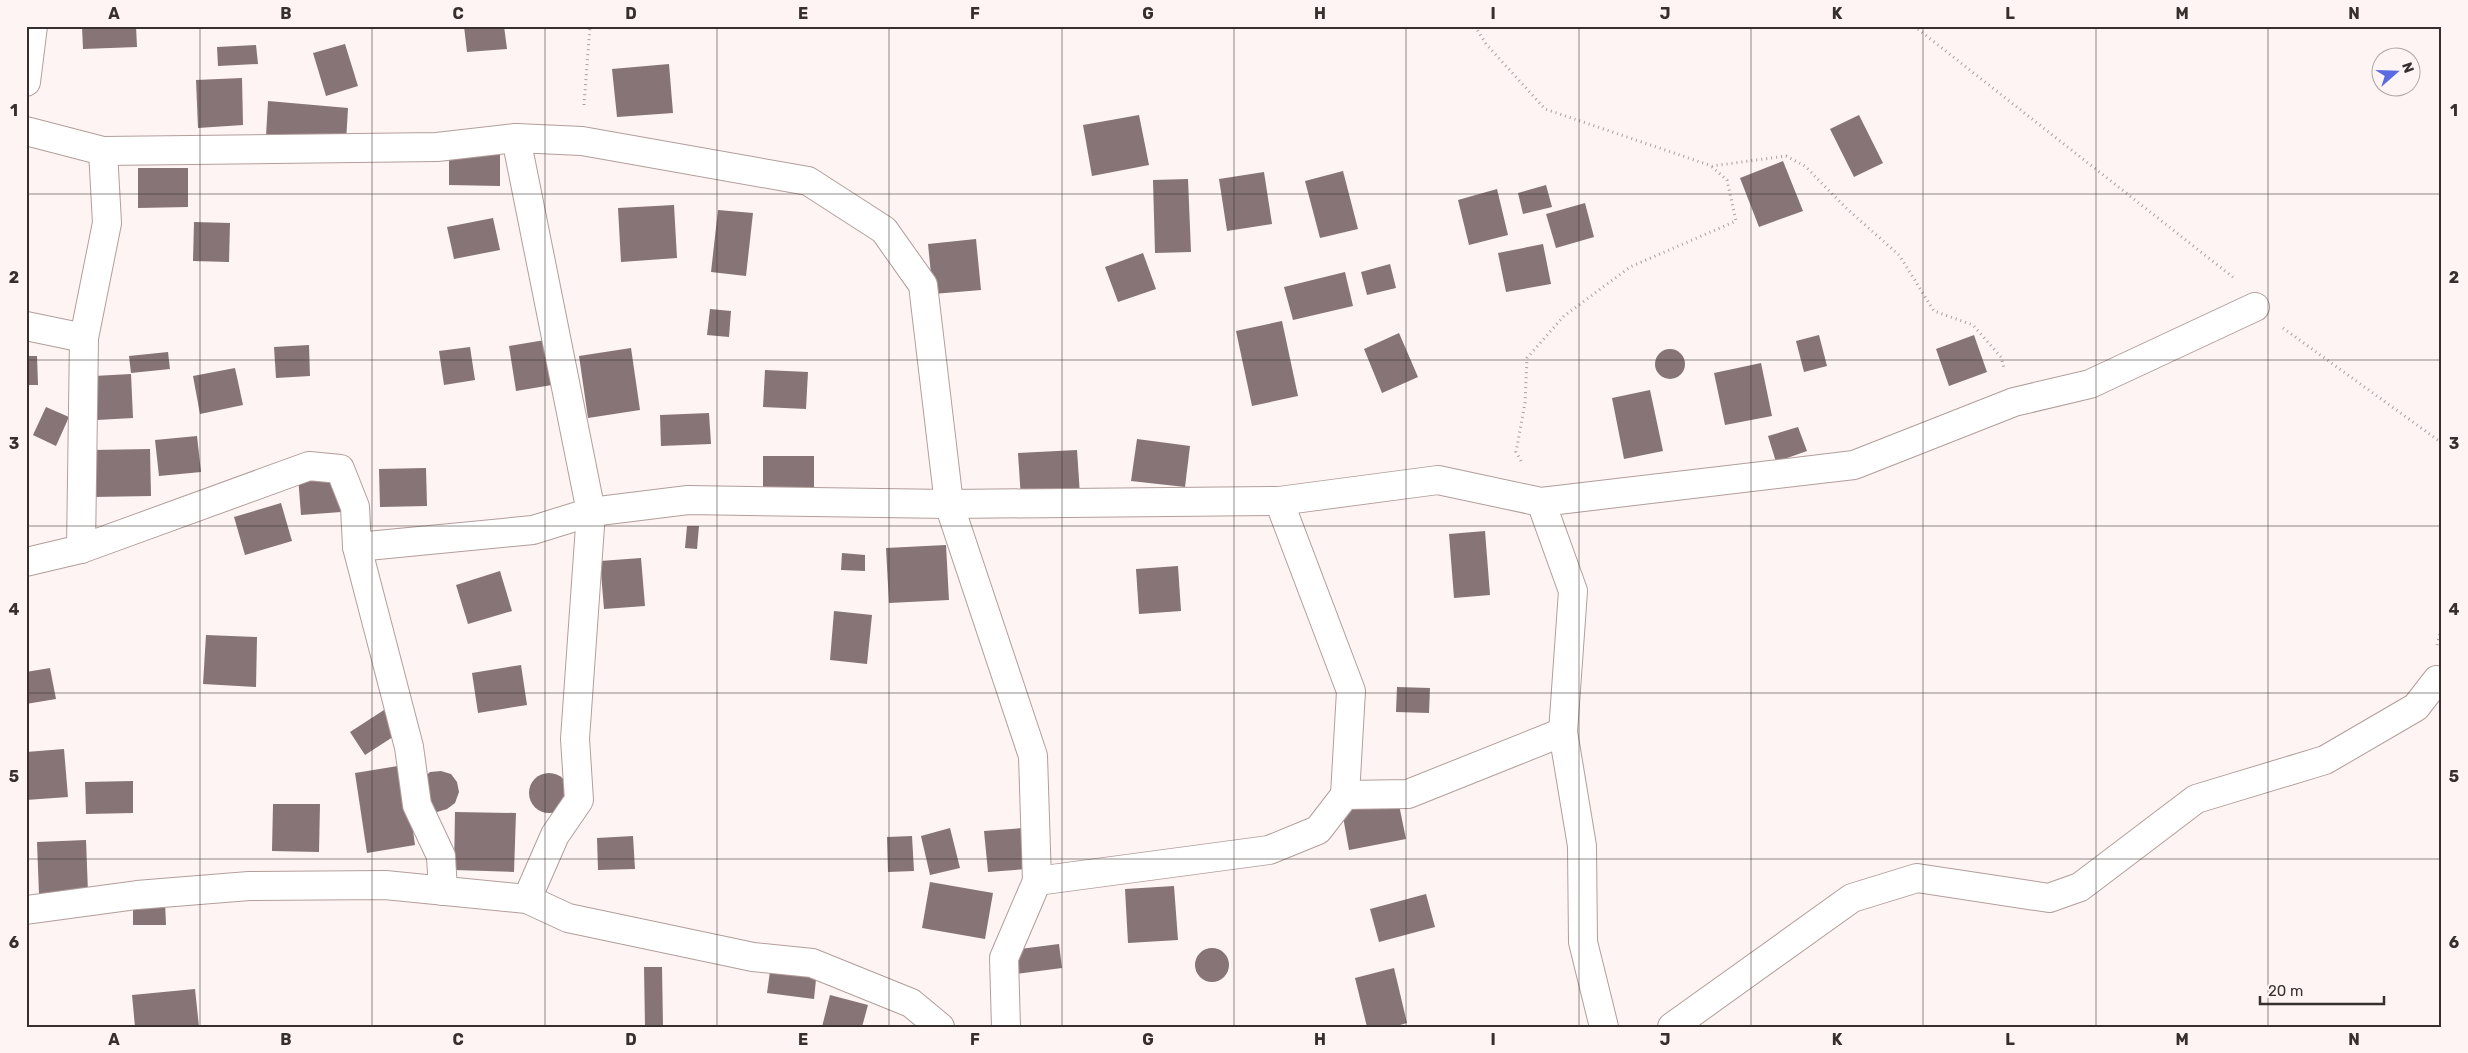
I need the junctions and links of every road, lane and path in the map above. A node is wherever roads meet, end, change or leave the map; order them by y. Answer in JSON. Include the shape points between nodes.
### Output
{"nodes":[{"id":1,"x":33,"y":26,"type":"edge"},
{"id":2,"x":590,"y":26,"type":"edge"},
{"id":3,"x":1475,"y":26,"type":"edge"},
{"id":4,"x":1914,"y":26,"type":"edge"},
{"id":5,"x":26,"y":82,"type":"edge"},
{"id":6,"x":26,"y":131,"type":"edge"},
{"id":7,"x":516,"y":138,"type":"junction"},
{"id":8,"x":582,"y":141,"type":"junction"},
{"id":9,"x":103,"y":151,"type":"junction"},
{"id":10,"x":1712,"y":166,"type":"junction"},
{"id":11,"x":2255,"y":307,"type":"junction"},
{"id":12,"x":26,"y":326,"type":"edge"},
{"id":13,"x":84,"y":338,"type":"junction"},
{"id":14,"x":2014,"y":402,"type":"junction"},
{"id":15,"x":2442,"y":443,"type":"edge"},
{"id":16,"x":1279,"y":501,"type":"junction"},
{"id":17,"x":1541,"y":502,"type":"junction"},
{"id":18,"x":949,"y":504,"type":"junction"},
{"id":19,"x":592,"y":512,"type":"junction"},
{"id":20,"x":357,"y":547,"type":"junction"},
{"id":21,"x":81,"y":549,"type":"junction"},
{"id":22,"x":26,"y":562,"type":"edge"},
{"id":23,"x":2437,"y":680,"type":"dead end"},
{"id":24,"x":1563,"y":732,"type":"junction"},
{"id":25,"x":1345,"y":795,"type":"junction"},
{"id":26,"x":1037,"y":881,"type":"junction"},
{"id":27,"x":444,"y":890,"type":"junction"},
{"id":28,"x":527,"y":898,"type":"junction"},
{"id":29,"x":26,"y":910,"type":"edge"},
{"id":30,"x":940,"y":1027,"type":"edge"},
{"id":31,"x":1006,"y":1027,"type":"edge"},
{"id":32,"x":1604,"y":1027,"type":"edge"},
{"id":33,"x":1672,"y":1027,"type":"edge"}],
"edges":[{"from":1,"to":5,"type":"street"},
{"from":2,"to":8,"type":"path"},
{"from":3,"to":10,"type":"path","via":[[1486,44],[1545,108]]},
{"from":4,"to":11,"type":"path","via":[[2234,277]]},
{"from":6,"to":9,"type":"street"},
{"from":7,"to":8,"type":"street"},
{"from":7,"to":9,"type":"street","via":[[437,147]]},
{"from":7,"to":19,"type":"street"},
{"from":8,"to":18,"type":"street","via":[[808,181],[884,230],[923,284]]},
{"from":9,"to":13,"type":"street","via":[[106,223]]},
{"from":10,"to":14,"type":"path","via":[[1786,156],[1805,166],[1899,255],[1934,311],[1973,325],[2001,357]]},
{"from":10,"to":17,"type":"path","via":[[1727,180],[1736,221],[1630,267],[1564,316],[1528,358],[1525,404],[1516,452]]},
{"from":11,"to":14,"type":"street","via":[[2090,384]]},
{"from":11,"to":15,"type":"path"},
{"from":12,"to":13,"type":"street"},
{"from":13,"to":21,"type":"street"},
{"from":14,"to":17,"type":"street","via":[[1854,465]]},
{"from":16,"to":17,"type":"street","via":[[1438,480]]},
{"from":16,"to":18,"type":"street"},
{"from":16,"to":25,"type":"street","via":[[1351,691]]},
{"from":17,"to":24,"type":"street","via":[[1573,590]]},
{"from":18,"to":19,"type":"street","via":[[688,500]]},
{"from":18,"to":26,"type":"street","via":[[1033,756]]},
{"from":19,"to":20,"type":"street","via":[[533,530]]},
{"from":19,"to":28,"type":"street","via":[[575,739],[579,800],[555,835]]},
{"from":20,"to":21,"type":"street","via":[[355,507],[340,469],[309,466]]},
{"from":20,"to":27,"type":"street","via":[[409,747],[417,806],[441,856]]},
{"from":21,"to":22,"type":"street"},
{"from":23,"to":33,"type":"street","via":[[2416,707],[2325,760],[2196,799],[2080,888],[2049,898],[1917,878],[1852,898]]},
{"from":24,"to":25,"type":"street","via":[[1408,794]]},
{"from":24,"to":32,"type":"street","via":[[1582,846],[1583,942]]},
{"from":25,"to":26,"type":"street","via":[[1318,830],[1269,850]]},
{"from":26,"to":31,"type":"street","via":[[1004,958]]},
{"from":27,"to":28,"type":"street"},
{"from":27,"to":29,"type":"street","via":[[385,885],[249,886],[137,895]]},
{"from":28,"to":30,"type":"street","via":[[568,918],[753,957],[812,963],[911,1003]]}]}
